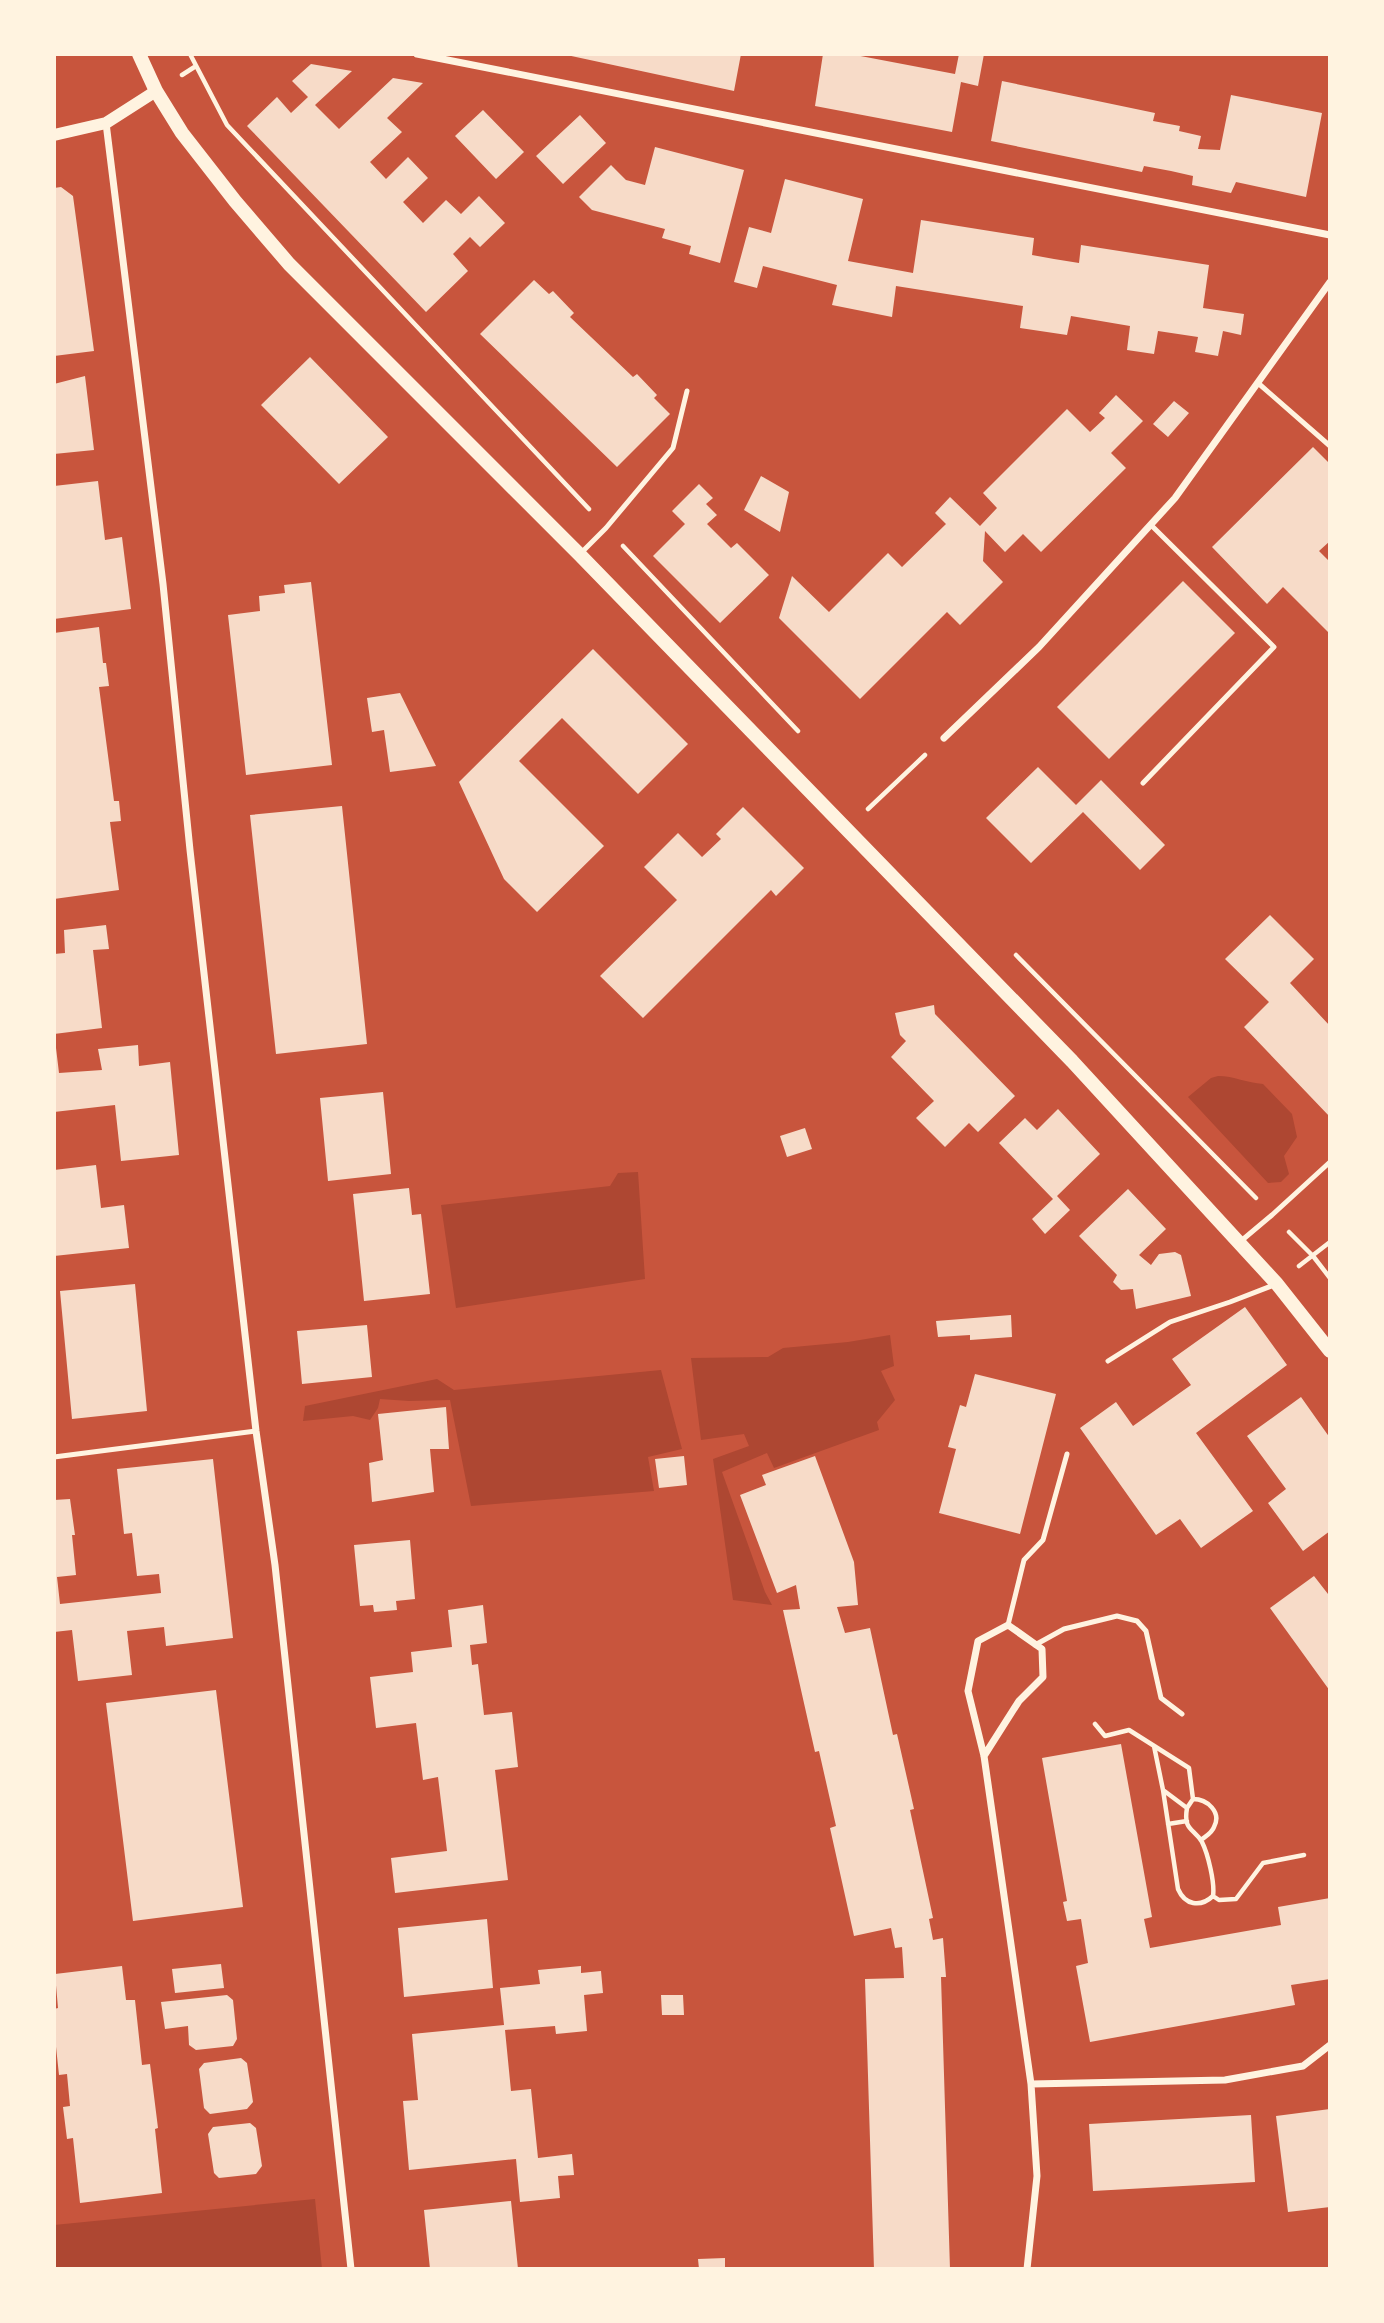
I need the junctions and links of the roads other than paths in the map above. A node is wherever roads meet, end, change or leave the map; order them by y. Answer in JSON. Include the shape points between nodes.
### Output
{"nodes":[{"id":1,"x":139,"y":54,"type":"edge"},
{"id":2,"x":418,"y":54,"type":"edge"},
{"id":3,"x":156,"y":91,"type":"junction"},
{"id":4,"x":106,"y":123,"type":"junction"},
{"id":5,"x":54,"y":135,"type":"edge"},
{"id":6,"x":1330,"y":234,"type":"edge"},
{"id":7,"x":1330,"y":282,"type":"edge"},
{"id":8,"x":1258,"y":383,"type":"junction"},
{"id":9,"x":687,"y":391,"type":"dead end"},
{"id":10,"x":1330,"y":446,"type":"edge"},
{"id":11,"x":1151,"y":525,"type":"junction"},
{"id":12,"x":579,"y":555,"type":"junction"},
{"id":13,"x":944,"y":738,"type":"road end"},
{"id":14,"x":1143,"y":783,"type":"dead end"},
{"id":15,"x":1330,"y":1162,"type":"edge"},
{"id":16,"x":1238,"y":1243,"type":"junction"},
{"id":17,"x":1276,"y":1284,"type":"junction"},
{"id":18,"x":1330,"y":1352,"type":"edge"},
{"id":19,"x":1108,"y":1361,"type":"dead end"},
{"id":20,"x":256,"y":1431,"type":"junction"},
{"id":21,"x":1067,"y":1454,"type":"dead end"},
{"id":22,"x":54,"y":1457,"type":"edge"},
{"id":23,"x":1008,"y":1625,"type":"junction"},
{"id":24,"x":1035,"y":1645,"type":"junction"},
{"id":25,"x":1182,"y":1714,"type":"dead end"},
{"id":26,"x":984,"y":1756,"type":"junction"},
{"id":27,"x":1330,"y":2045,"type":"edge"},
{"id":28,"x":1031,"y":2084,"type":"junction"},
{"id":29,"x":351,"y":2269,"type":"edge"},
{"id":30,"x":1027,"y":2269,"type":"edge"}],
"edges":[{"from":1,"to":3,"type":"main road"},
{"from":2,"to":6,"type":"street"},
{"from":3,"to":4,"type":"street"},
{"from":3,"to":12,"type":"main road","via":[[234,201],[289,264]]},
{"from":4,"to":5,"type":"street"},
{"from":4,"to":20,"type":"street","via":[[163,584]]},
{"from":7,"to":8,"type":"street"},
{"from":8,"to":10,"type":"lane"},
{"from":8,"to":11,"type":"street"},
{"from":9,"to":12,"type":"lane","via":[[673,447]]},
{"from":11,"to":13,"type":"street","via":[[1039,647]]},
{"from":11,"to":14,"type":"lane","via":[[1274,647]]},
{"from":12,"to":16,"type":"main road","via":[[1072,1061]]},
{"from":15,"to":16,"type":"lane"},
{"from":16,"to":17,"type":"main road"},
{"from":17,"to":18,"type":"main road"},
{"from":17,"to":19,"type":"lane","via":[[1170,1322]]},
{"from":20,"to":22,"type":"lane"},
{"from":20,"to":29,"type":"street","via":[[277,1579]]},
{"from":21,"to":23,"type":"lane","via":[[1043,1540],[1024,1559]]},
{"from":23,"to":24,"type":"street"},
{"from":23,"to":26,"type":"street","via":[[978,1641],[968,1691]]},
{"from":24,"to":25,"type":"lane","via":[[1064,1629],[1117,1616],[1137,1621],[1146,1631],[1161,1698]]},
{"from":24,"to":26,"type":"street","via":[[1042,1649],[1043,1677],[1019,1702]]},
{"from":26,"to":28,"type":"street"},
{"from":27,"to":28,"type":"street","via":[[1303,2066],[1225,2080]]},
{"from":28,"to":30,"type":"street","via":[[1037,2176]]}]}
